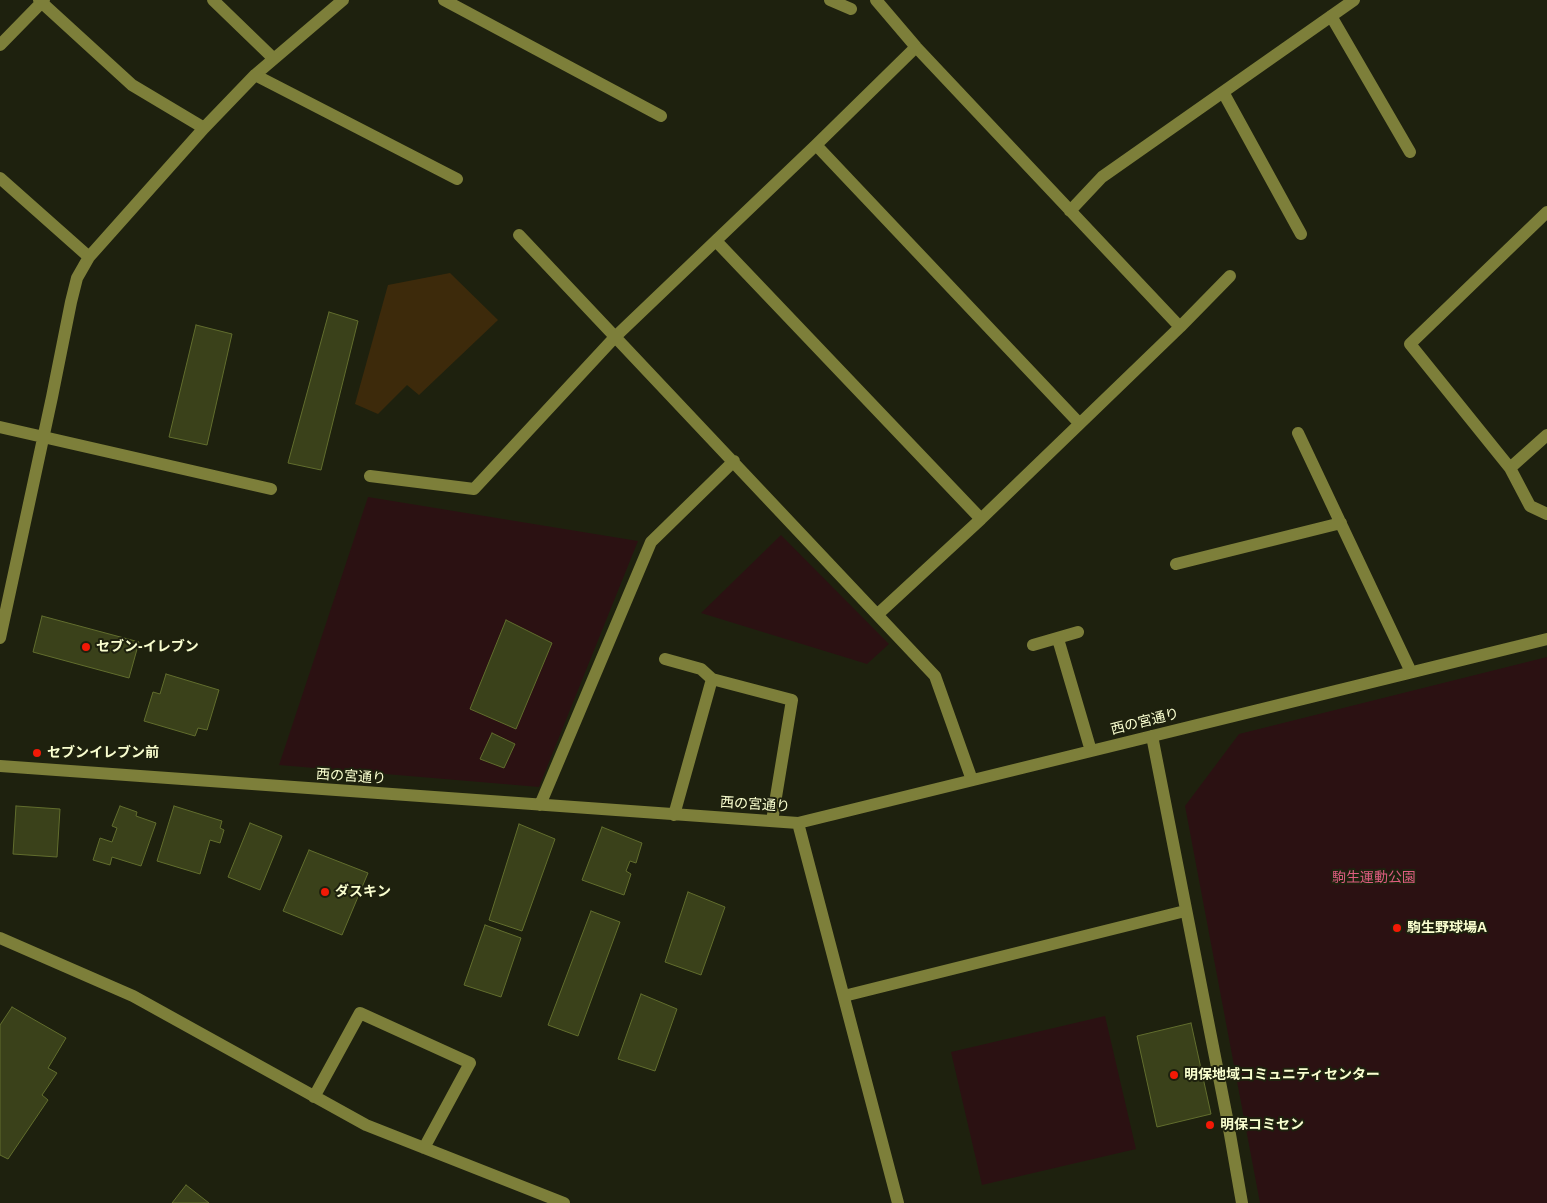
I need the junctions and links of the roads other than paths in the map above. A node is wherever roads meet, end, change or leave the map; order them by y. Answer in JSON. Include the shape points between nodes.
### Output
{"nodes":[{"id":1,"x":212,"y":0,"type":"edge"},
{"id":2,"x":343,"y":0,"type":"edge"},
{"id":3,"x":444,"y":0,"type":"edge"},
{"id":4,"x":830,"y":0,"type":"edge"},
{"id":5,"x":876,"y":0,"type":"edge"},
{"id":6,"x":1354,"y":0,"type":"edge"},
{"id":7,"x":41,"y":1,"type":"edge"},
{"id":8,"x":851,"y":9,"type":"dead end"},
{"id":9,"x":1331,"y":16,"type":"junction"},
{"id":10,"x":0,"y":45,"type":"edge"},
{"id":11,"x":916,"y":47,"type":"junction"},
{"id":12,"x":273,"y":58,"type":"junction"},
{"id":13,"x":255,"y":76,"type":"junction"},
{"id":14,"x":1223,"y":92,"type":"junction"},
{"id":15,"x":661,"y":116,"type":"dead end"},
{"id":16,"x":204,"y":128,"type":"junction"},
{"id":17,"x":816,"y":146,"type":"junction"},
{"id":18,"x":1410,"y":152,"type":"dead end"},
{"id":19,"x":0,"y":178,"type":"edge"},
{"id":20,"x":458,"y":179,"type":"dead end"},
{"id":21,"x":1070,"y":211,"type":"junction"},
{"id":22,"x":1547,"y":212,"type":"edge"},
{"id":23,"x":1301,"y":234,"type":"dead end"},
{"id":24,"x":519,"y":235,"type":"dead end"},
{"id":25,"x":716,"y":241,"type":"junction"},
{"id":26,"x":89,"y":256,"type":"junction"},
{"id":27,"x":1230,"y":276,"type":"dead end"},
{"id":28,"x":1180,"y":327,"type":"junction"},
{"id":29,"x":615,"y":336,"type":"junction"},
{"id":30,"x":1079,"y":423,"type":"junction"},
{"id":31,"x":0,"y":427,"type":"edge"},
{"id":32,"x":1298,"y":433,"type":"dead end"},
{"id":33,"x":1547,"y":435,"type":"edge"},
{"id":34,"x":43,"y":438,"type":"junction"},
{"id":35,"x":734,"y":461,"type":"junction"},
{"id":36,"x":1510,"y":468,"type":"junction"},
{"id":37,"x":370,"y":476,"type":"dead end"},
{"id":38,"x":271,"y":488,"type":"dead end"},
{"id":39,"x":1547,"y":514,"type":"edge"},
{"id":40,"x":981,"y":519,"type":"junction"},
{"id":41,"x":1341,"y":523,"type":"junction"},
{"id":42,"x":1176,"y":564,"type":"dead end"},
{"id":43,"x":878,"y":614,"type":"junction"},
{"id":44,"x":1078,"y":632,"type":"dead end"},
{"id":45,"x":0,"y":638,"type":"edge"},
{"id":46,"x":1058,"y":639,"type":"junction"},
{"id":47,"x":1547,"y":639,"type":"edge"},
{"id":48,"x":1033,"y":645,"type":"dead end"},
{"id":49,"x":666,"y":659,"type":"dead end"},
{"id":50,"x":1411,"y":672,"type":"junction"},
{"id":51,"x":712,"y":679,"type":"junction"},
{"id":52,"x":1152,"y":736,"type":"junction"},
{"id":53,"x":1091,"y":751,"type":"junction"},
{"id":54,"x":0,"y":766,"type":"edge"},
{"id":55,"x":972,"y":780,"type":"junction"},
{"id":56,"x":540,"y":805,"type":"junction"},
{"id":57,"x":674,"y":815,"type":"junction"},
{"id":58,"x":772,"y":821,"type":"junction"},
{"id":59,"x":798,"y":823,"type":"junction"},
{"id":60,"x":1185,"y":911,"type":"junction"},
{"id":61,"x":0,"y":938,"type":"edge"},
{"id":62,"x":844,"y":996,"type":"junction"},
{"id":63,"x":314,"y":1097,"type":"junction"},
{"id":64,"x":424,"y":1148,"type":"junction"},
{"id":65,"x":564,"y":1203,"type":"edge"},
{"id":66,"x":898,"y":1203,"type":"edge"},
{"id":67,"x":1242,"y":1203,"type":"edge"}],
"edges":[{"from":1,"to":12,"type":"street"},
{"from":2,"to":12,"type":"street"},
{"from":3,"to":15,"type":"street"},
{"from":4,"to":8,"type":"street"},
{"from":5,"to":11,"type":"street"},
{"from":6,"to":9,"type":"street"},
{"from":7,"to":10,"type":"street"},
{"from":7,"to":16,"type":"street","via":[[132,85]]},
{"from":9,"to":14,"type":"street"},
{"from":9,"to":18,"type":"street"},
{"from":11,"to":17,"type":"street"},
{"from":11,"to":21,"type":"street"},
{"from":12,"to":13,"type":"street"},
{"from":13,"to":16,"type":"street"},
{"from":13,"to":20,"type":"street"},
{"from":14,"to":21,"type":"street","via":[[1102,177]]},
{"from":14,"to":23,"type":"street"},
{"from":16,"to":26,"type":"street"},
{"from":17,"to":25,"type":"street"},
{"from":17,"to":30,"type":"street"},
{"from":19,"to":26,"type":"street"},
{"from":21,"to":28,"type":"street"},
{"from":22,"to":36,"type":"street","via":[[1410,344]]},
{"from":24,"to":29,"type":"street"},
{"from":25,"to":29,"type":"street"},
{"from":25,"to":40,"type":"street"},
{"from":26,"to":34,"type":"street","via":[[77,278]]},
{"from":27,"to":28,"type":"street"},
{"from":28,"to":30,"type":"street"},
{"from":29,"to":35,"type":"street"},
{"from":29,"to":37,"type":"street","via":[[474,489]]},
{"from":30,"to":40,"type":"street"},
{"from":31,"to":34,"type":"street"},
{"from":32,"to":41,"type":"street"},
{"from":33,"to":36,"type":"street"},
{"from":34,"to":38,"type":"street"},
{"from":34,"to":45,"type":"street"},
{"from":35,"to":43,"type":"street"},
{"from":35,"to":56,"type":"street","via":[[651,542]]},
{"from":36,"to":39,"type":"street","via":[[1530,506]]},
{"from":40,"to":43,"type":"street"},
{"from":41,"to":42,"type":"street"},
{"from":41,"to":50,"type":"street"},
{"from":43,"to":55,"type":"street","via":[[935,676]]},
{"from":44,"to":46,"type":"street"},
{"from":46,"to":48,"type":"street"},
{"from":46,"to":53,"type":"street"},
{"from":47,"to":50,"type":"street","name":"西の宮通り"},
{"from":49,"to":51,"type":"street","via":[[701,669]]},
{"from":50,"to":52,"type":"street","name":"西の宮通り"},
{"from":51,"to":57,"type":"street"},
{"from":51,"to":58,"type":"street","via":[[792,700]]},
{"from":52,"to":53,"type":"street","name":"西の宮通り"},
{"from":52,"to":60,"type":"street"},
{"from":53,"to":55,"type":"street","name":"西の宮通り"},
{"from":54,"to":56,"type":"street","name":"西の宮通り"},
{"from":55,"to":59,"type":"street","name":"西の宮通り"},
{"from":56,"to":57,"type":"street","name":"西の宮通り"},
{"from":57,"to":58,"type":"street","name":"西の宮通り"},
{"from":58,"to":59,"type":"street","name":"西の宮通り"},
{"from":59,"to":62,"type":"street"},
{"from":60,"to":62,"type":"street"},
{"from":60,"to":67,"type":"street"},
{"from":61,"to":63,"type":"street","via":[[133,996]]},
{"from":62,"to":66,"type":"street"},
{"from":63,"to":64,"type":"street","via":[[366,1126]]},
{"from":63,"to":64,"type":"street","via":[[360,1013],[470,1063]]},
{"from":64,"to":65,"type":"street"}]}
